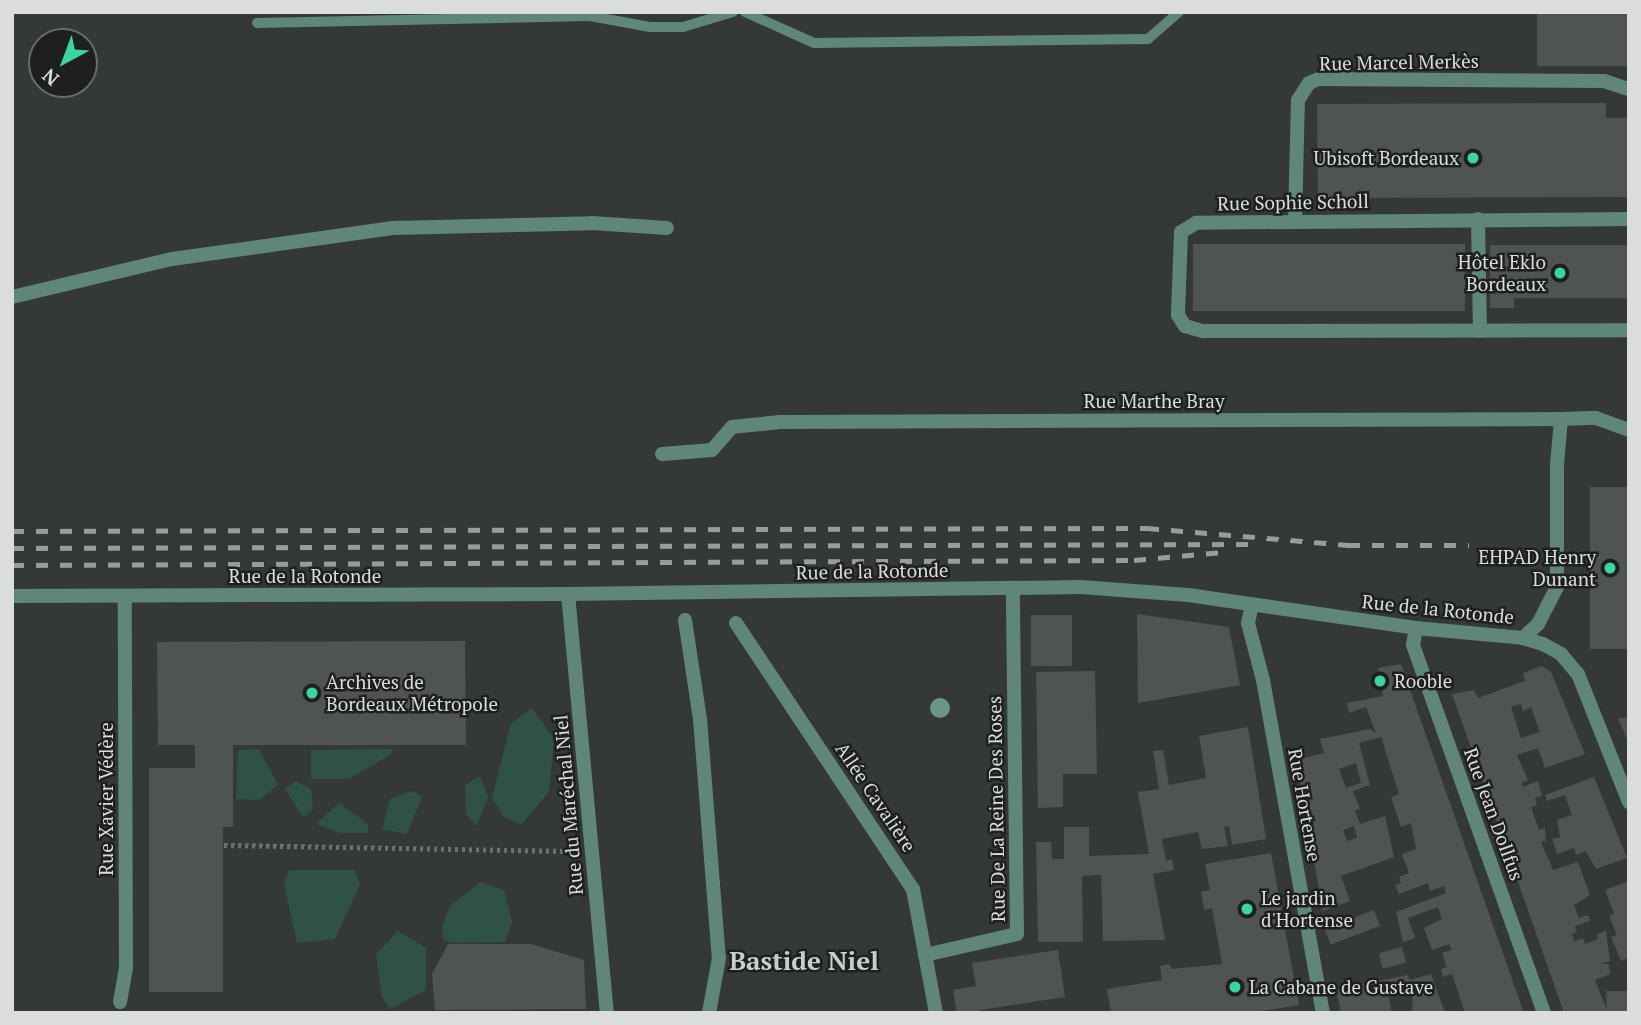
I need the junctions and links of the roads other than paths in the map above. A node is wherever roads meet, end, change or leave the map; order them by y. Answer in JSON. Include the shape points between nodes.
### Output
{"nodes":[{"id":1,"x":733,"y":12,"type":"edge"},
{"id":2,"x":745,"y":12,"type":"edge"},
{"id":3,"x":1180,"y":12,"type":"edge"},
{"id":4,"x":257,"y":23,"type":"dead end"},
{"id":5,"x":1629,"y":89,"type":"edge"},
{"id":6,"x":1478,"y":219,"type":"junction"},
{"id":7,"x":1629,"y":219,"type":"edge"},
{"id":8,"x":1295,"y":220,"type":"junction"},
{"id":9,"x":667,"y":228,"type":"dead end"},
{"id":10,"x":12,"y":297,"type":"edge"},
{"id":11,"x":1629,"y":330,"type":"edge"},
{"id":12,"x":1480,"y":331,"type":"junction"},
{"id":13,"x":1561,"y":419,"type":"junction"},
{"id":14,"x":1629,"y":430,"type":"edge"},
{"id":15,"x":662,"y":454,"type":"dead end"},
{"id":16,"x":1013,"y":588,"type":"junction"},
{"id":17,"x":568,"y":594,"type":"junction"},
{"id":18,"x":12,"y":596,"type":"edge"},
{"id":19,"x":125,"y":596,"type":"junction"},
{"id":20,"x":1252,"y":604,"type":"junction"},
{"id":21,"x":685,"y":620,"type":"dead end"},
{"id":22,"x":736,"y":623,"type":"dead end"},
{"id":23,"x":1416,"y":628,"type":"junction"},
{"id":24,"x":1523,"y":638,"type":"junction"},
{"id":25,"x":1629,"y":802,"type":"edge"},
{"id":26,"x":925,"y":955,"type":"junction"},
{"id":27,"x":120,"y":1002,"type":"dead end"},
{"id":28,"x":607,"y":1013,"type":"edge"},
{"id":29,"x":709,"y":1013,"type":"edge"},
{"id":30,"x":936,"y":1013,"type":"edge"},
{"id":31,"x":1323,"y":1013,"type":"edge"},
{"id":32,"x":1544,"y":1013,"type":"edge"}],
"edges":[{"from":1,"to":4,"type":"lane","via":[[683,27],[650,27],[590,16]]},
{"from":2,"to":3,"type":"lane","via":[[814,43],[1148,39]]},
{"from":5,"to":8,"type":"street","name":"Rue Marcel Merkès","via":[[1604,80],[1319,79],[1302,89],[1298,100]]},
{"from":6,"to":7,"type":"street","name":"Rue Sophie Scholl"},
{"from":6,"to":8,"type":"street","name":"Rue Sophie Scholl"},
{"from":6,"to":12,"type":"street"},
{"from":8,"to":12,"type":"street","name":"Rue Sophie Scholl","via":[[1196,223],[1181,232],[1178,315],[1185,326],[1203,331]]},
{"from":9,"to":10,"type":"street","via":[[592,223],[393,228],[172,259]]},
{"from":11,"to":12,"type":"street","name":"Rue Sophie Scholl"},
{"from":13,"to":14,"type":"street","name":"Rue Marthe Bray","via":[[1596,418]]},
{"from":13,"to":15,"type":"street","name":"Rue Marthe Bray","via":[[780,422],[732,427],[712,450]]},
{"from":13,"to":24,"type":"street","via":[[1557,587],[1538,624]]},
{"from":16,"to":17,"type":"street","name":"Rue de la Rotonde"},
{"from":16,"to":20,"type":"street","name":"Rue de la Rotonde","via":[[1151,590]]},
{"from":16,"to":26,"type":"street","name":"Rue De La Reine Des Roses","via":[[1017,934]]},
{"from":17,"to":19,"type":"street","name":"Rue de la Rotonde"},
{"from":17,"to":28,"type":"street","name":"Rue du Maréchal Niel"},
{"from":18,"to":19,"type":"street","name":"Rue de la Rotonde"},
{"from":19,"to":27,"type":"street","name":"Rue Xavier Védère","via":[[127,968]]},
{"from":20,"to":23,"type":"street","name":"Rue de la Rotonde"},
{"from":20,"to":31,"type":"street","name":"Rue Hortense","via":[[1248,623],[1263,680]]},
{"from":21,"to":29,"type":"street","via":[[700,719],[719,958]]},
{"from":22,"to":26,"type":"street","name":"Allée Cavalière","via":[[913,889]]},
{"from":23,"to":24,"type":"street","name":"Rue de la Rotonde"},
{"from":23,"to":32,"type":"street","name":"Rue Jean Dollfus","via":[[1413,645]]},
{"from":24,"to":25,"type":"street","name":"Rue de la Rotonde","via":[[1562,654],[1578,674]]},
{"from":26,"to":30,"type":"street","name":"Allée Cavalière"}]}
